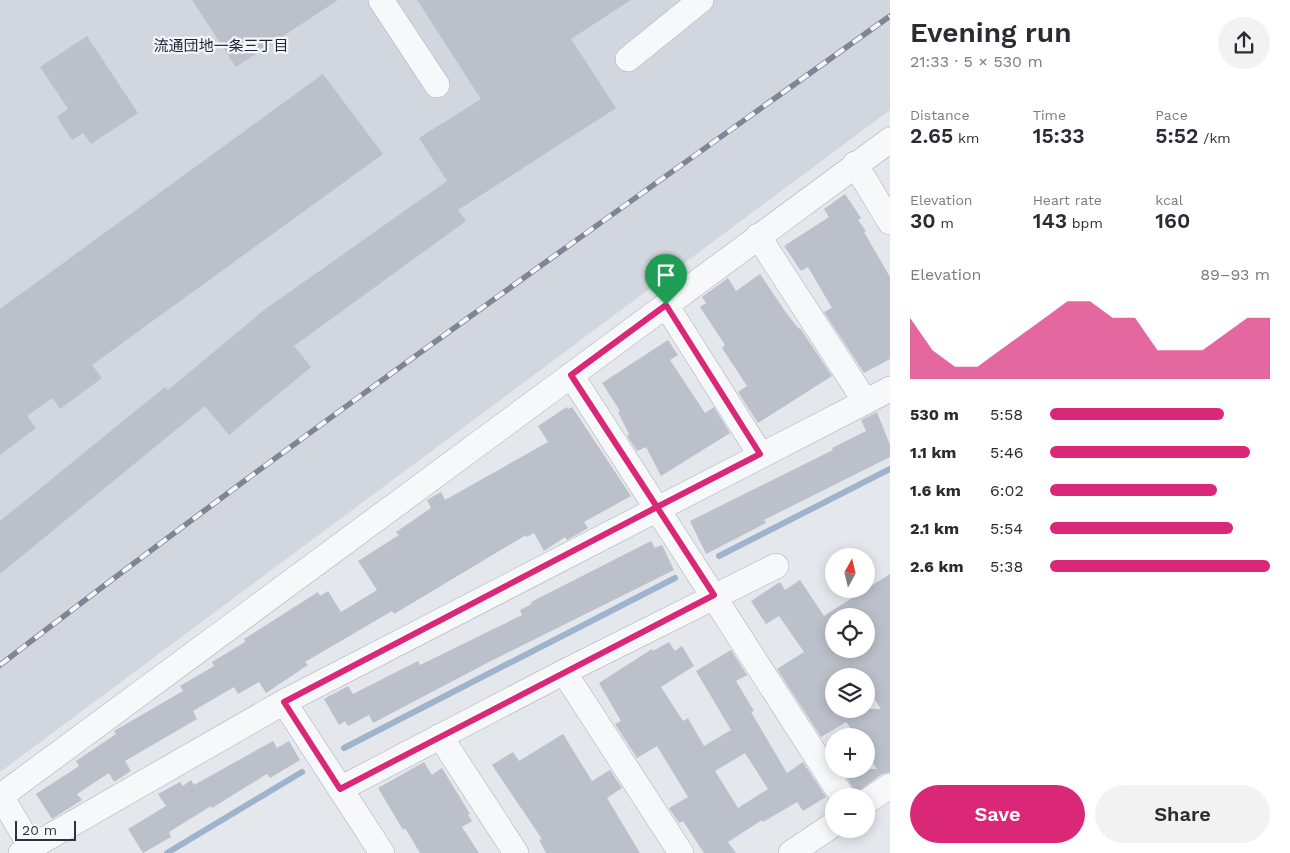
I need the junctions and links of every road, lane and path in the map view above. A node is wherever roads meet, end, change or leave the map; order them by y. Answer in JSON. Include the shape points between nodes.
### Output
{"nodes":[{"id":1,"x":381,"y":0,"type":"edge"},
{"id":2,"x":701,"y":0,"type":"edge"},
{"id":3,"x":628,"y":59,"type":"dead end"},
{"id":4,"x":437,"y":85,"type":"dead end"},
{"id":5,"x":890,"y":140,"type":"edge"},
{"id":6,"x":855,"y":164,"type":"junction"},
{"id":7,"x":890,"y":222,"type":"edge"},
{"id":8,"x":758,"y":236,"type":"junction"},
{"id":9,"x":666,"y":305,"type":"junction"},
{"id":10,"x":571,"y":375,"type":"junction"},
{"id":11,"x":890,"y":389,"type":"edge"},
{"id":12,"x":865,"y":401,"type":"junction"},
{"id":13,"x":760,"y":454,"type":"junction"},
{"id":14,"x":657,"y":507,"type":"junction"},
{"id":15,"x":776,"y":566,"type":"dead end"},
{"id":16,"x":714,"y":595,"type":"junction"},
{"id":17,"x":564,"y":672,"type":"junction"},
{"id":18,"x":284,"y":702,"type":"junction"},
{"id":19,"x":440,"y":736,"type":"junction"},
{"id":20,"x":890,"y":786,"type":"edge"},
{"id":21,"x":837,"y":788,"type":"edge"},
{"id":22,"x":340,"y":789,"type":"junction"},
{"id":23,"x":875,"y":796,"type":"edge"},
{"id":24,"x":825,"y":830,"type":"edge"},
{"id":25,"x":26,"y":850,"type":"edge"},
{"id":26,"x":382,"y":853,"type":"edge"},
{"id":27,"x":516,"y":853,"type":"edge"},
{"id":28,"x":681,"y":853,"type":"edge"},
{"id":29,"x":791,"y":853,"type":"edge"}],
"edges":[{"from":1,"to":4,"type":"street"},
{"from":2,"to":3,"type":"street"},
{"from":5,"to":6,"type":"street"},
{"from":6,"to":7,"type":"street"},
{"from":6,"to":8,"type":"street"},
{"from":8,"to":9,"type":"street"},
{"from":8,"to":12,"type":"street"},
{"from":9,"to":10,"type":"street"},
{"from":9,"to":13,"type":"street"},
{"from":10,"to":14,"type":"street"},
{"from":10,"to":25,"type":"street","via":[[1,796]]},
{"from":11,"to":12,"type":"street"},
{"from":12,"to":13,"type":"street"},
{"from":13,"to":14,"type":"street"},
{"from":14,"to":16,"type":"street"},
{"from":14,"to":18,"type":"street"},
{"from":15,"to":16,"type":"street"},
{"from":16,"to":17,"type":"street"},
{"from":16,"to":21,"type":"street"},
{"from":17,"to":19,"type":"street"},
{"from":17,"to":28,"type":"street"},
{"from":18,"to":22,"type":"street"},
{"from":18,"to":25,"type":"street"},
{"from":19,"to":22,"type":"street"},
{"from":19,"to":27,"type":"street"},
{"from":20,"to":23,"type":"street"},
{"from":22,"to":26,"type":"street"},
{"from":24,"to":29,"type":"street"}]}
